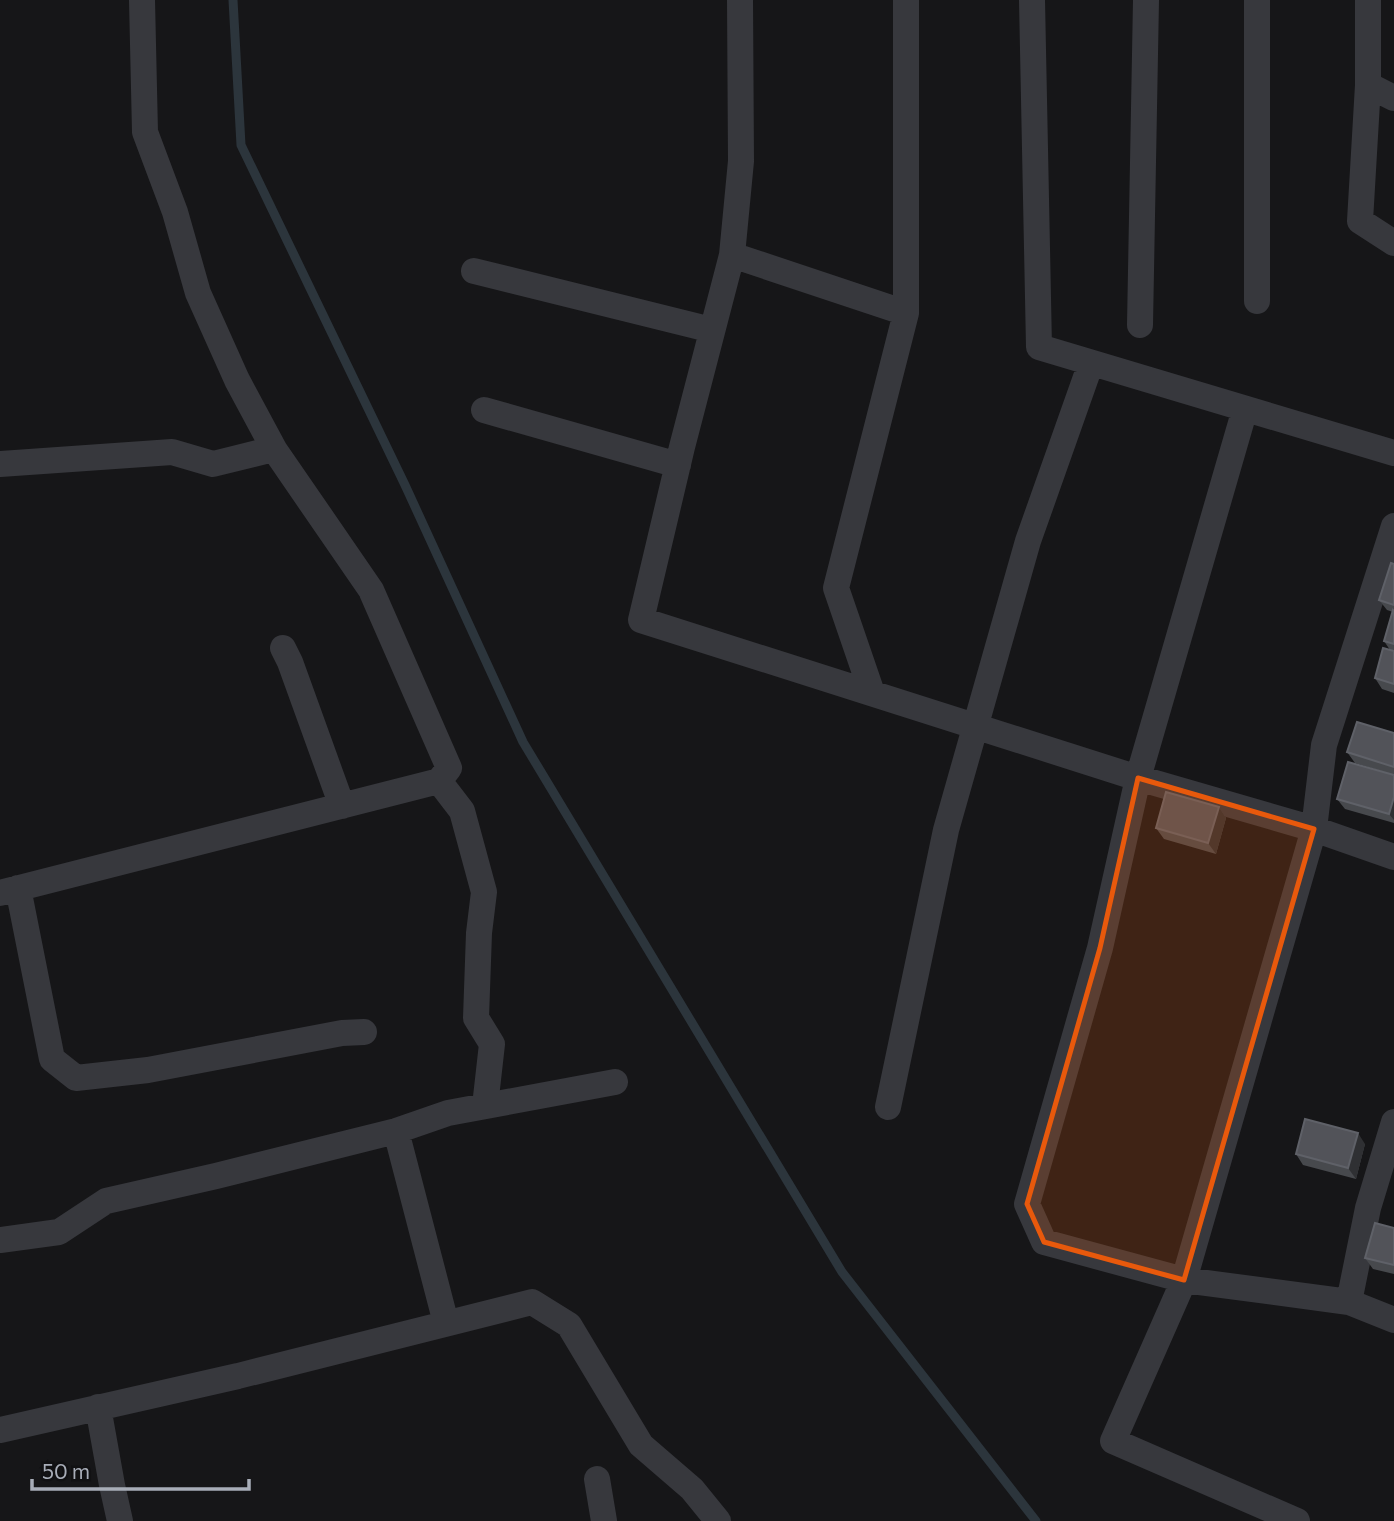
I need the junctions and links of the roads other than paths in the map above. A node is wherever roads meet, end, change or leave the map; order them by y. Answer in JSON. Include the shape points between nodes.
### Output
{"nodes":[{"id":1,"x":142,"y":0,"type":"edge"},
{"id":2,"x":740,"y":0,"type":"edge"},
{"id":3,"x":906,"y":0,"type":"edge"},
{"id":4,"x":1032,"y":0,"type":"edge"},
{"id":5,"x":1146,"y":0,"type":"edge"},
{"id":6,"x":1257,"y":0,"type":"edge"},
{"id":7,"x":1368,"y":0,"type":"edge"},
{"id":8,"x":1368,"y":85,"type":"junction"},
{"id":9,"x":1394,"y":98,"type":"edge"},
{"id":10,"x":1394,"y":243,"type":"edge"},
{"id":11,"x":732,"y":255,"type":"junction"},
{"id":12,"x":474,"y":271,"type":"dead end"},
{"id":13,"x":1257,"y":300,"type":"dead end"},
{"id":14,"x":906,"y":313,"type":"junction"},
{"id":15,"x":1140,"y":325,"type":"dead end"},
{"id":16,"x":712,"y":330,"type":"junction"},
{"id":17,"x":1091,"y":363,"type":"junction"},
{"id":18,"x":1245,"y":409,"type":"junction"},
{"id":19,"x":484,"y":410,"type":"dead end"},
{"id":20,"x":274,"y":449,"type":"junction"},
{"id":21,"x":1394,"y":453,"type":"edge"},
{"id":22,"x":0,"y":464,"type":"edge"},
{"id":23,"x":678,"y":465,"type":"junction"},
{"id":24,"x":1394,"y":526,"type":"edge"},
{"id":25,"x":283,"y":648,"type":"dead end"},
{"id":26,"x":872,"y":693,"type":"junction"},
{"id":27,"x":975,"y":726,"type":"junction"},
{"id":28,"x":1138,"y":778,"type":"junction"},
{"id":29,"x":439,"y":781,"type":"junction"},
{"id":30,"x":342,"y":806,"type":"junction"},
{"id":31,"x":1314,"y":829,"type":"junction"},
{"id":32,"x":1394,"y":857,"type":"edge"},
{"id":33,"x":9,"y":891,"type":"edge"},
{"id":34,"x":364,"y":1032,"type":"dead end"},
{"id":35,"x":615,"y":1082,"type":"dead end"},
{"id":36,"x":485,"y":1106,"type":"junction"},
{"id":37,"x":888,"y":1107,"type":"dead end"},
{"id":38,"x":1394,"y":1122,"type":"edge"},
{"id":39,"x":396,"y":1131,"type":"junction"},
{"id":40,"x":0,"y":1240,"type":"edge"},
{"id":41,"x":1184,"y":1280,"type":"junction"},
{"id":42,"x":1349,"y":1302,"type":"junction"},
{"id":43,"x":1394,"y":1320,"type":"edge"},
{"id":44,"x":446,"y":1323,"type":"junction"},
{"id":45,"x":98,"y":1407,"type":"junction"},
{"id":46,"x":0,"y":1430,"type":"edge"},
{"id":47,"x":597,"y":1479,"type":"dead end"},
{"id":48,"x":120,"y":1521,"type":"edge"},
{"id":49,"x":604,"y":1521,"type":"edge"},
{"id":50,"x":718,"y":1521,"type":"edge"},
{"id":51,"x":1297,"y":1521,"type":"edge"}],
"edges":[{"from":1,"to":20,"type":"street","via":[[145,132],[198,293]]},
{"from":2,"to":11,"type":"street","via":[[741,160]]},
{"from":3,"to":14,"type":"street"},
{"from":4,"to":17,"type":"street","via":[[1039,347]]},
{"from":5,"to":15,"type":"street"},
{"from":6,"to":13,"type":"street"},
{"from":7,"to":8,"type":"street"},
{"from":8,"to":9,"type":"street"},
{"from":8,"to":10,"type":"street","via":[[1360,221]]},
{"from":11,"to":14,"type":"street"},
{"from":11,"to":16,"type":"street"},
{"from":12,"to":16,"type":"street"},
{"from":14,"to":26,"type":"street","via":[[836,588]]},
{"from":16,"to":23,"type":"street"},
{"from":17,"to":18,"type":"street"},
{"from":17,"to":27,"type":"street","via":[[1028,541]]},
{"from":18,"to":21,"type":"street"},
{"from":18,"to":28,"type":"street"},
{"from":19,"to":23,"type":"street"},
{"from":20,"to":22,"type":"street","via":[[213,464],[172,452]]},
{"from":20,"to":29,"type":"street","via":[[371,590],[449,768]]},
{"from":23,"to":26,"type":"street","via":[[641,620]]},
{"from":24,"to":31,"type":"street","via":[[1324,746]]},
{"from":25,"to":30,"type":"street"},
{"from":26,"to":27,"type":"street"},
{"from":27,"to":28,"type":"street"},
{"from":27,"to":37,"type":"street","via":[[946,830]]},
{"from":28,"to":31,"type":"street"},
{"from":28,"to":41,"type":"street","via":[[1100,948],[1027,1204],[1044,1242]]},
{"from":29,"to":30,"type":"street"},
{"from":29,"to":36,"type":"street","via":[[462,811],[484,892],[477,1018],[492,1044]]},
{"from":30,"to":33,"type":"street"},
{"from":31,"to":32,"type":"street"},
{"from":31,"to":41,"type":"street"},
{"from":33,"to":34,"type":"street","via":[[52,1059],[76,1078]]},
{"from":35,"to":36,"type":"street"},
{"from":36,"to":39,"type":"street","via":[[447,1112]]},
{"from":38,"to":42,"type":"street","via":[[1368,1208]]},
{"from":39,"to":40,"type":"street","via":[[106,1201],[59,1232]]},
{"from":39,"to":44,"type":"street"},
{"from":41,"to":42,"type":"street"},
{"from":41,"to":51,"type":"street","via":[[1113,1441]]},
{"from":42,"to":43,"type":"street"},
{"from":44,"to":45,"type":"street"},
{"from":44,"to":50,"type":"street","via":[[532,1302],[569,1325],[641,1445],[692,1489]]},
{"from":45,"to":46,"type":"street"},
{"from":45,"to":48,"type":"street"},
{"from":47,"to":49,"type":"street"}]}
